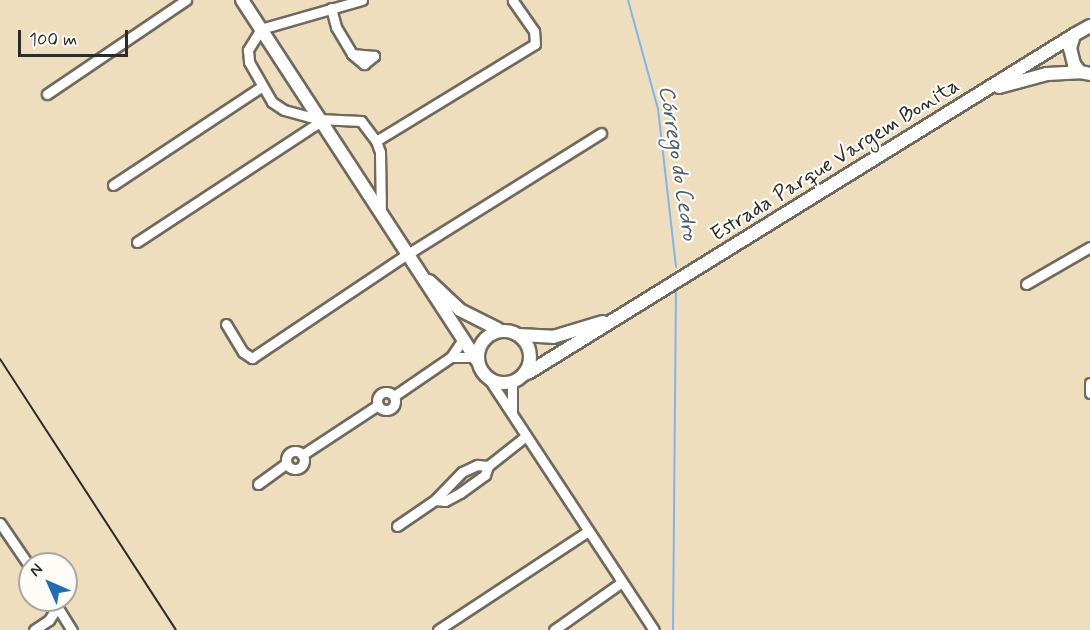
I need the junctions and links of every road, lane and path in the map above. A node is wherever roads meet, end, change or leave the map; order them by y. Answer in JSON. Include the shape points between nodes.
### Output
{"nodes":[{"id":1,"x":186,"y":0,"type":"edge"},
{"id":2,"x":242,"y":0,"type":"edge"},
{"id":3,"x":321,"y":0,"type":"edge"},
{"id":4,"x":362,"y":0,"type":"edge"},
{"id":5,"x":513,"y":2,"type":"dead end"},
{"id":6,"x":331,"y":8,"type":"junction"},
{"id":7,"x":313,"y":12,"type":"junction"},
{"id":8,"x":1089,"y":26,"type":"edge"},
{"id":9,"x":261,"y":29,"type":"junction"},
{"id":10,"x":1074,"y":35,"type":"junction"},
{"id":11,"x":352,"y":54,"type":"dead end"},
{"id":12,"x":1085,"y":73,"type":"edge"},
{"id":13,"x":261,"y":87,"type":"junction"},
{"id":14,"x":47,"y":94,"type":"dead end"},
{"id":15,"x":975,"y":96,"type":"junction"},
{"id":16,"x":319,"y":121,"type":"junction"},
{"id":17,"x":601,"y":133,"type":"dead end"},
{"id":18,"x":376,"y":141,"type":"junction"},
{"id":19,"x":112,"y":185,"type":"dead end"},
{"id":20,"x":381,"y":213,"type":"junction"},
{"id":21,"x":137,"y":242,"type":"dead end"},
{"id":22,"x":1090,"y":247,"type":"edge"},
{"id":23,"x":406,"y":252,"type":"junction"},
{"id":24,"x":1026,"y":284,"type":"dead end"},
{"id":25,"x":624,"y":314,"type":"junction"},
{"id":26,"x":226,"y":324,"type":"dead end"},
{"id":27,"x":498,"y":329,"type":"junction"},
{"id":28,"x":519,"y":335,"type":"junction"},
{"id":29,"x":463,"y":339,"type":"junction"},
{"id":30,"x":451,"y":357,"type":"junction"},
{"id":31,"x":476,"y":359,"type":"junction"},
{"id":32,"x":528,"y":373,"type":"junction"},
{"id":33,"x":489,"y":379,"type":"junction"},
{"id":34,"x":512,"y":383,"type":"junction"},
{"id":35,"x":1090,"y":383,"type":"edge"},
{"id":36,"x":1090,"y":393,"type":"edge"},
{"id":37,"x":513,"y":418,"type":"junction"},
{"id":38,"x":526,"y":436,"type":"junction"},
{"id":39,"x":488,"y":466,"type":"junction"},
{"id":40,"x":258,"y":484,"type":"dead end"},
{"id":41,"x":435,"y":500,"type":"junction"},
{"id":42,"x":398,"y":526,"type":"dead end"},
{"id":43,"x":1,"y":527,"type":"edge"},
{"id":44,"x":588,"y":531,"type":"junction"},
{"id":45,"x":19,"y":552,"type":"edge"},
{"id":46,"x":622,"y":582,"type":"junction"},
{"id":47,"x":52,"y":612,"type":"edge"},
{"id":48,"x":61,"y":612,"type":"edge"},
{"id":49,"x":49,"y":620,"type":"junction"},
{"id":50,"x":66,"y":620,"type":"junction"},
{"id":51,"x":34,"y":630,"type":"edge"},
{"id":52,"x":72,"y":630,"type":"edge"},
{"id":53,"x":438,"y":630,"type":"edge"},
{"id":54,"x":554,"y":630,"type":"edge"},
{"id":55,"x":654,"y":630,"type":"edge"}],
"edges":[{"from":1,"to":14,"type":"street"},
{"from":2,"to":9,"type":"main road"},
{"from":3,"to":7,"type":"street"},
{"from":4,"to":6,"type":"street"},
{"from":5,"to":18,"type":"street","via":[[534,31],[535,44]]},
{"from":6,"to":7,"type":"street"},
{"from":6,"to":11,"type":"street","via":[[336,27]]},
{"from":7,"to":9,"type":"street"},
{"from":8,"to":10,"type":"main road","name":"Estrada Parque Vargem Bonita"},
{"from":9,"to":13,"type":"street","via":[[248,50]]},
{"from":9,"to":16,"type":"main road"},
{"from":10,"to":12,"type":"main road","via":[[1071,56]]},
{"from":10,"to":15,"type":"main road","name":"Estrada Parque Vargem Bonita"},
{"from":12,"to":15,"type":"main road","name":"Estrada Parque Vargem Bonita","via":[[1047,74]]},
{"from":13,"to":16,"type":"street","via":[[284,110]]},
{"from":13,"to":19,"type":"street"},
{"from":15,"to":25,"type":"main road","name":"Estrada Parque Vargem Bonita"},
{"from":16,"to":18,"type":"street","via":[[361,121]]},
{"from":16,"to":20,"type":"main road"},
{"from":16,"to":21,"type":"street"},
{"from":17,"to":23,"type":"street"},
{"from":18,"to":20,"type":"street","via":[[380,153]]},
{"from":20,"to":23,"type":"main road"},
{"from":22,"to":24,"type":"street"},
{"from":23,"to":26,"type":"street","via":[[252,358],[243,352]]},
{"from":23,"to":27,"type":"main road","via":[[460,310]]},
{"from":23,"to":29,"type":"main road"},
{"from":25,"to":28,"type":"main road","name":"Estrada Parque Vargem Bonita","via":[[568,334]]},
{"from":25,"to":32,"type":"main road","name":"Estrada Parque Vargem Bonita"},
{"from":27,"to":28,"type":"main road"},
{"from":27,"to":31,"type":"main road","via":[[484,340]]},
{"from":28,"to":32,"type":"main road","via":[[530,358]]},
{"from":29,"to":30,"type":"street"},
{"from":29,"to":31,"type":"main road"},
{"from":30,"to":31,"type":"street"},
{"from":30,"to":40,"type":"street","via":[[394,396],[381,393],[378,405],[302,455],[300,467],[286,464]]},
{"from":31,"to":33,"type":"main road"},
{"from":32,"to":34,"type":"main road"},
{"from":33,"to":34,"type":"main road"},
{"from":33,"to":37,"type":"street"},
{"from":34,"to":37,"type":"street","via":[[509,399]]},
{"from":35,"to":36,"type":"street"},
{"from":37,"to":38,"type":"street"},
{"from":38,"to":39,"type":"street"},
{"from":38,"to":44,"type":"street"},
{"from":39,"to":41,"type":"street","via":[[477,465],[462,472]]},
{"from":39,"to":41,"type":"street","via":[[485,475],[460,494],[445,501]]},
{"from":41,"to":42,"type":"street"},
{"from":43,"to":45,"type":"street"},
{"from":44,"to":46,"type":"street"},
{"from":44,"to":53,"type":"street"},
{"from":46,"to":54,"type":"street"},
{"from":46,"to":55,"type":"street"},
{"from":47,"to":49,"type":"street"},
{"from":48,"to":50,"type":"street"},
{"from":49,"to":50,"type":"street"},
{"from":49,"to":51,"type":"street"},
{"from":50,"to":52,"type":"street"}]}
